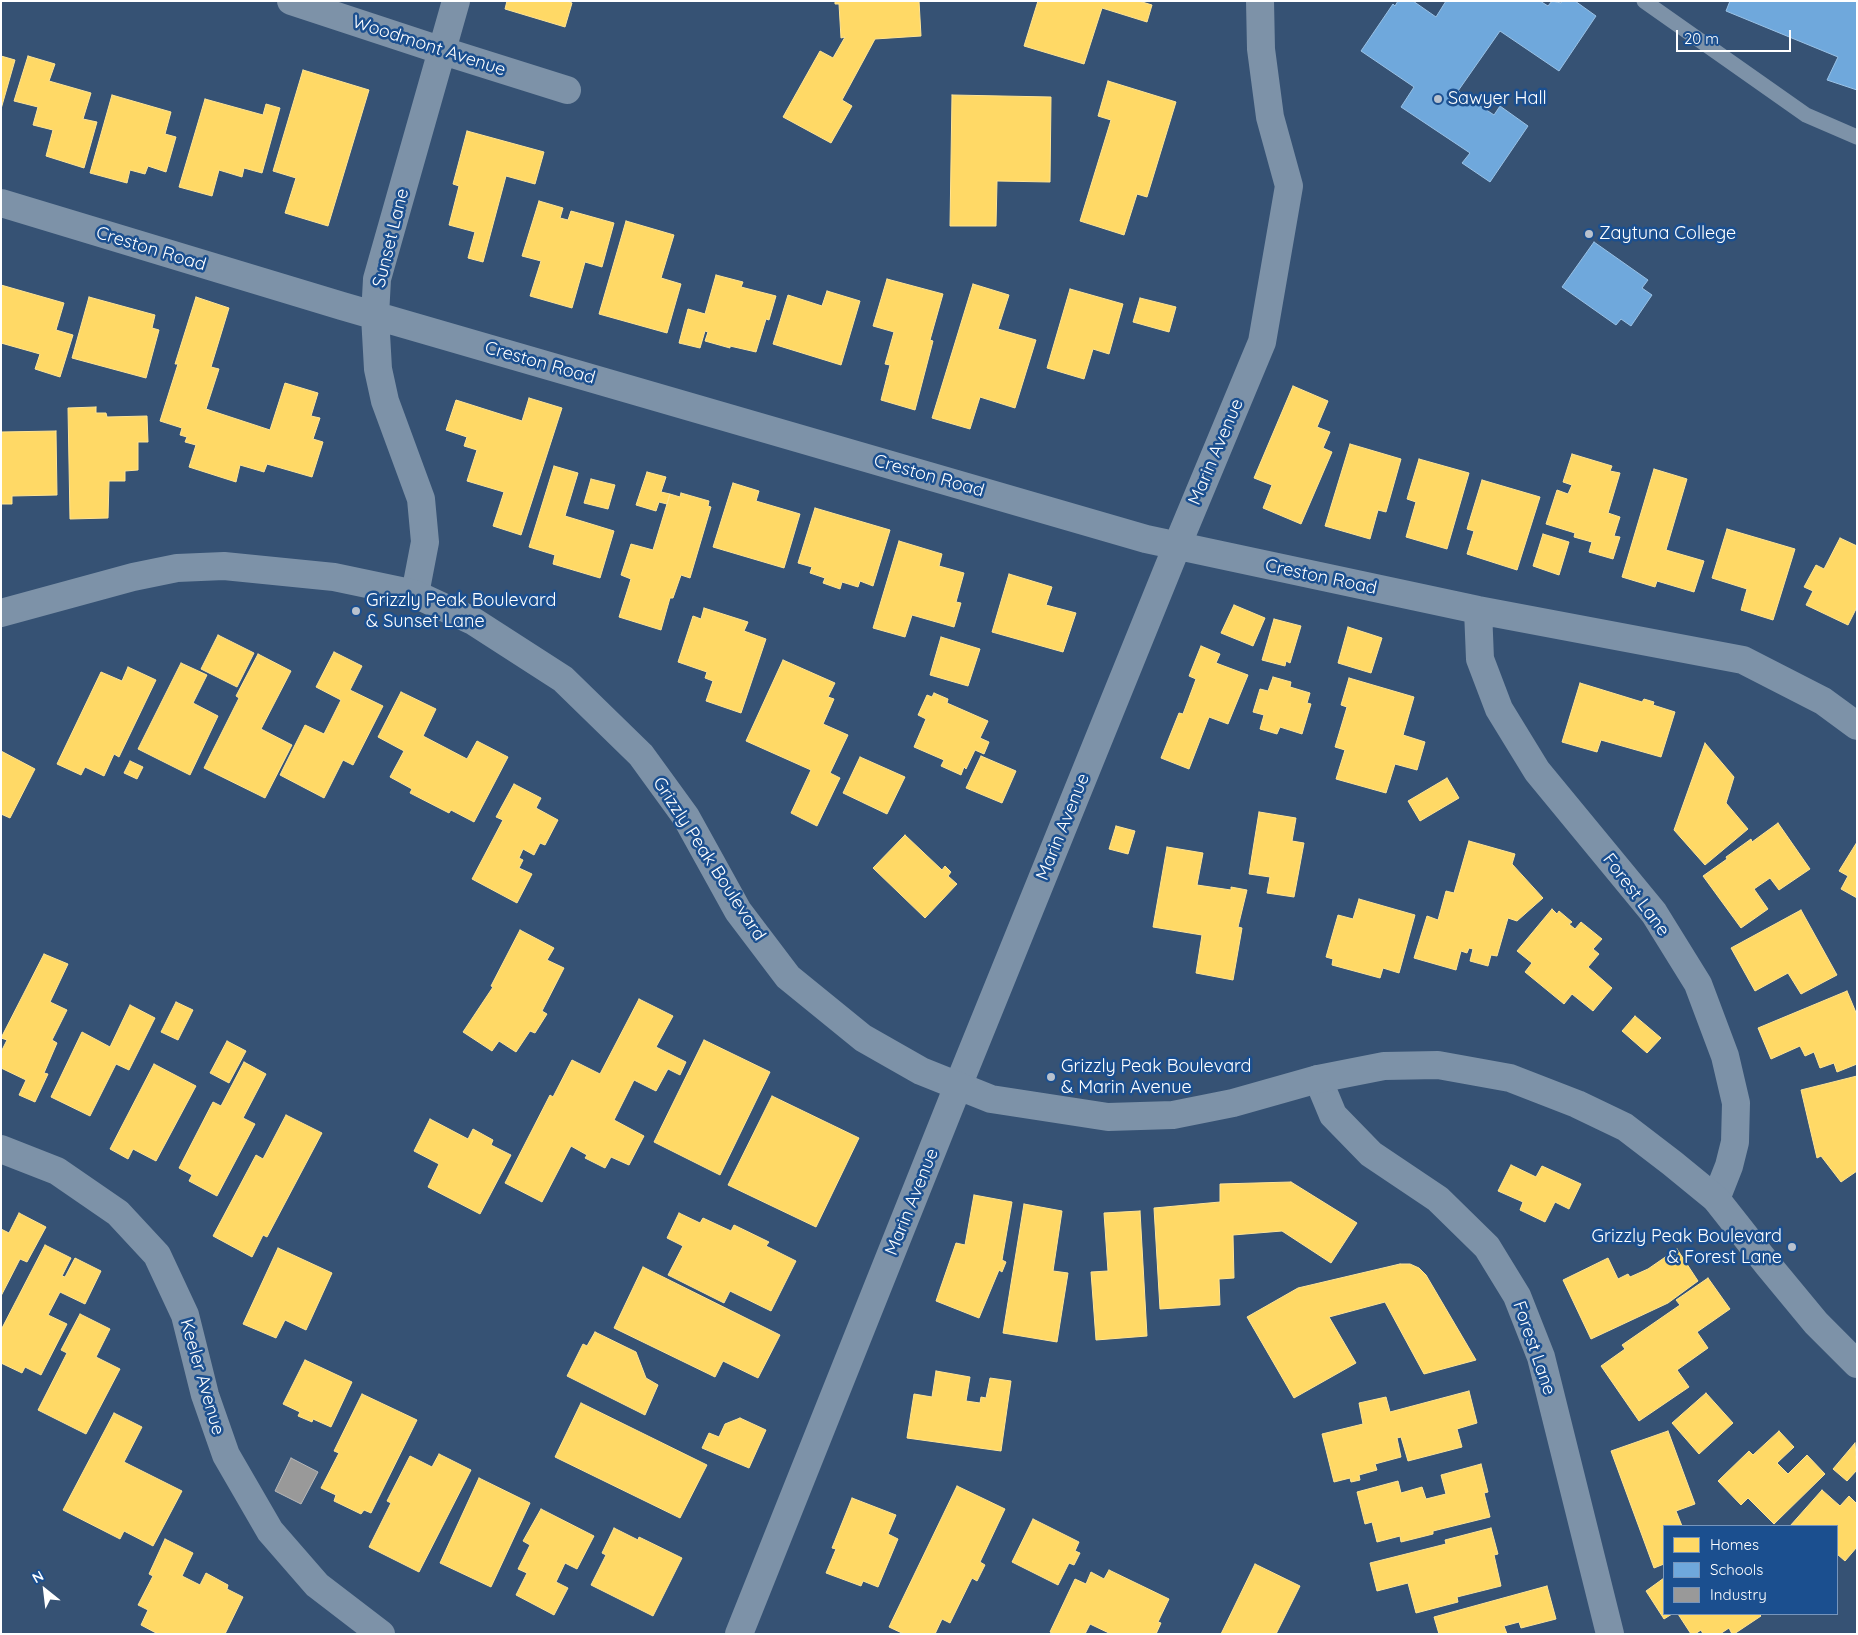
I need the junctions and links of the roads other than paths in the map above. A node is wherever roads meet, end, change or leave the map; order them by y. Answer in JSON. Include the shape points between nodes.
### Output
{"nodes":[{"id":1,"x":291,"y":1,"type":"edge"},
{"id":2,"x":456,"y":1,"type":"edge"},
{"id":3,"x":1260,"y":1,"type":"edge"},
{"id":4,"x":1644,"y":1,"type":"edge"},
{"id":5,"x":443,"y":51,"type":"junction"},
{"id":6,"x":567,"y":90,"type":"dead end"},
{"id":7,"x":1857,"y":137,"type":"edge"},
{"id":8,"x":1,"y":203,"type":"edge"},
{"id":9,"x":375,"y":316,"type":"junction"},
{"id":10,"x":1177,"y":546,"type":"junction"},
{"id":11,"x":415,"y":594,"type":"junction"},
{"id":12,"x":1478,"y":610,"type":"junction"},
{"id":13,"x":1,"y":613,"type":"edge"},
{"id":14,"x":1857,"y":726,"type":"edge"},
{"id":15,"x":1318,"y":1079,"type":"junction"},
{"id":16,"x":958,"y":1086,"type":"junction"},
{"id":17,"x":1,"y":1149,"type":"edge"},
{"id":18,"x":1716,"y":1199,"type":"junction"},
{"id":19,"x":1857,"y":1364,"type":"edge"},
{"id":20,"x":381,"y":1634,"type":"edge"},
{"id":21,"x":739,"y":1634,"type":"edge"},
{"id":22,"x":1610,"y":1634,"type":"edge"}],
"edges":[{"from":1,"to":5,"type":"street","name":"Woodmont Avenue"},
{"from":2,"to":5,"type":"street","name":"Sunset Lane"},
{"from":3,"to":10,"type":"street","name":"Marin Avenue","via":[[1261,49],[1270,117],[1289,186],[1262,342]]},
{"from":4,"to":7,"type":"lane","via":[[1806,116]]},
{"from":5,"to":6,"type":"street","name":"Woodmont Avenue"},
{"from":5,"to":9,"type":"street","name":"Sunset Lane","via":[[377,279]]},
{"from":8,"to":9,"type":"street","name":"Creston Road"},
{"from":9,"to":10,"type":"street","name":"Creston Road"},
{"from":9,"to":11,"type":"street","name":"Sunset Lane","via":[[378,369],[384,400],[422,499],[425,542]]},
{"from":10,"to":12,"type":"street","name":"Creston Road"},
{"from":10,"to":16,"type":"street","name":"Marin Avenue"},
{"from":11,"to":13,"type":"street","name":"Grizzly Peak Boulevard","via":[[334,577],[224,566],[177,568],[133,576]]},
{"from":11,"to":16,"type":"street","name":"Grizzly Peak Boulevard","via":[[472,621],[562,679],[641,755],[686,817],[738,911],[788,977],[863,1038],[921,1071]]},
{"from":12,"to":14,"type":"street","name":"Creston Road","via":[[1743,660],[1823,701]]},
{"from":12,"to":18,"type":"street","name":"Forest Lane","via":[[1480,659],[1499,709],[1538,771],[1654,914],[1698,984],[1725,1056],[1736,1102],[1735,1142]]},
{"from":15,"to":16,"type":"street","name":"Grizzly Peak Boulevard","via":[[1233,1103],[1173,1115],[1108,1117],[991,1099]]},
{"from":15,"to":18,"type":"street","name":"Grizzly Peak Boulevard","via":[[1384,1066],[1438,1065],[1510,1078],[1625,1127]]},
{"from":15,"to":22,"type":"street","name":"Forest Lane","via":[[1333,1115],[1371,1154],[1438,1199],[1486,1247],[1517,1296],[1541,1357]]},
{"from":16,"to":21,"type":"street","name":"Marin Avenue"},
{"from":17,"to":20,"type":"street","name":"Keeler Avenue","via":[[57,1171],[118,1214],[157,1255],[185,1315],[226,1456],[270,1531],[317,1585]]},
{"from":18,"to":19,"type":"street","name":"Grizzly Peak Boulevard","via":[[1810,1316]]}]}
